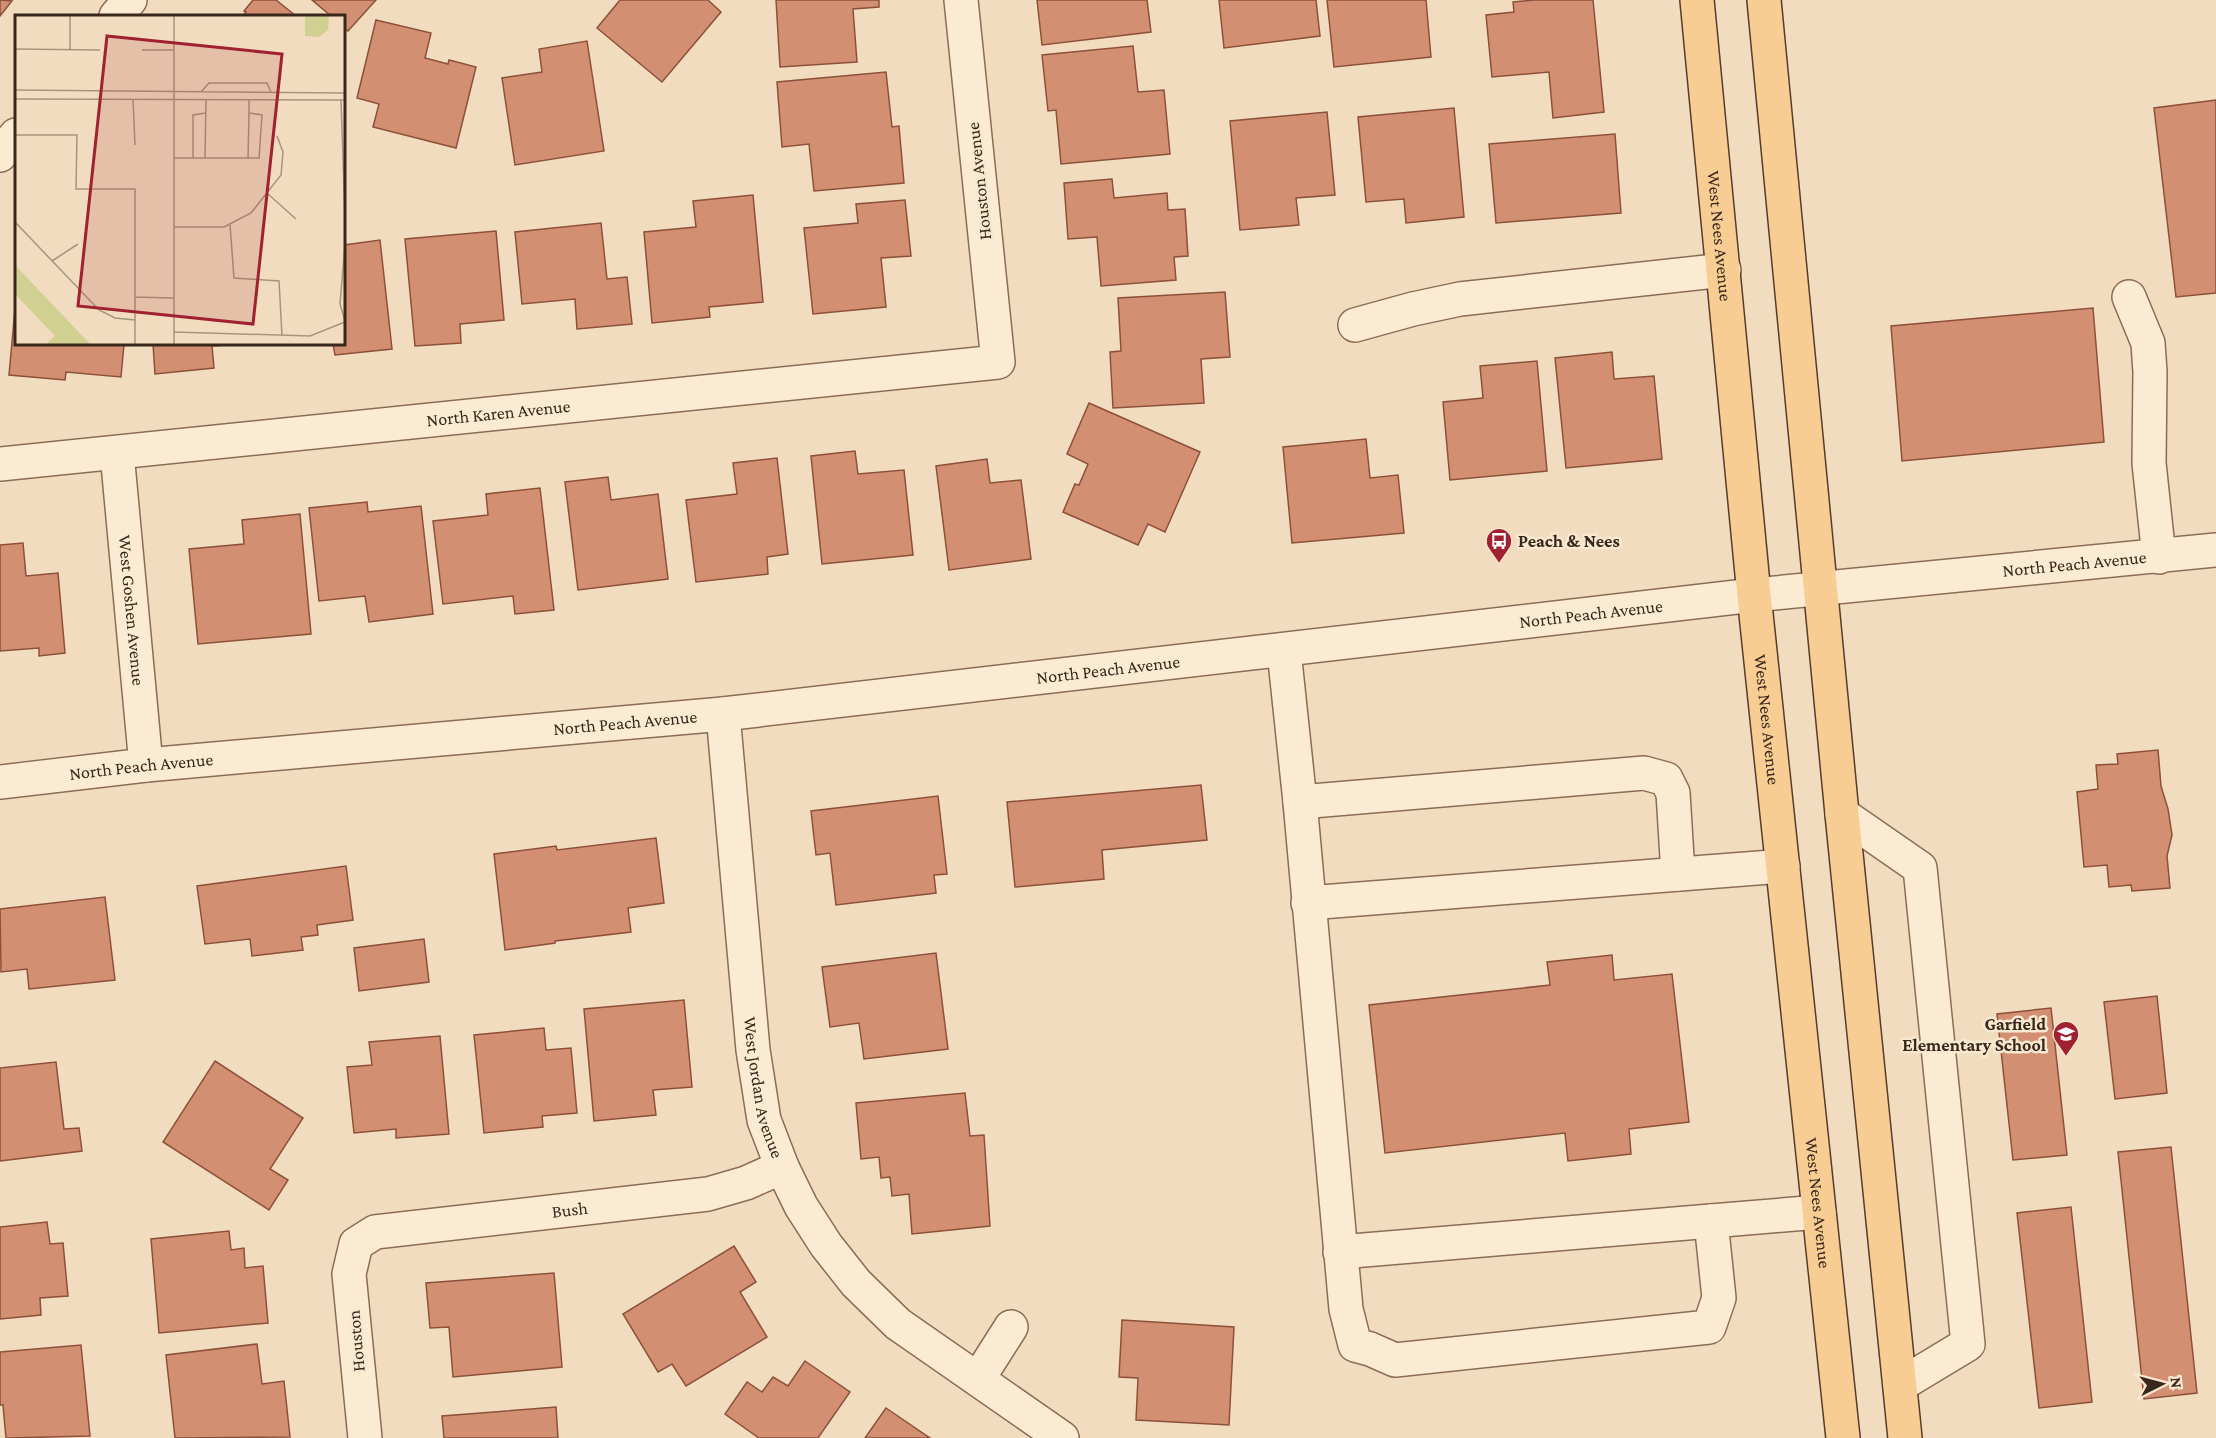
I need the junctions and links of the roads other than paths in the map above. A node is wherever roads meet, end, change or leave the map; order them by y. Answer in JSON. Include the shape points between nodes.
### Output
{"nodes":[{"id":1,"x":130,"y":0,"type":"edge"},
{"id":2,"x":961,"y":0,"type":"edge"},
{"id":3,"x":1697,"y":0,"type":"edge"},
{"id":4,"x":1764,"y":0,"type":"edge"},
{"id":5,"x":117,"y":15,"type":"edge"},
{"id":6,"x":15,"y":136,"type":"edge"},
{"id":7,"x":0,"y":155,"type":"edge"},
{"id":8,"x":1724,"y":270,"type":"junction"},
{"id":9,"x":2129,"y":297,"type":"dead end"},
{"id":10,"x":1355,"y":325,"type":"dead end"},
{"id":11,"x":998,"y":363,"type":"joint"},
{"id":12,"x":117,"y":453,"type":"junction"},
{"id":13,"x":0,"y":464,"type":"edge"},
{"id":14,"x":2216,"y":550,"type":"edge"},
{"id":15,"x":2159,"y":557,"type":"junction"},
{"id":16,"x":1821,"y":588,"type":"junction"},
{"id":17,"x":1754,"y":595,"type":"junction"},
{"id":18,"x":1284,"y":651,"type":"junction"},
{"id":19,"x":723,"y":714,"type":"junction"},
{"id":20,"x":146,"y":765,"type":"junction"},
{"id":21,"x":0,"y":782,"type":"edge"},
{"id":22,"x":1300,"y":802,"type":"junction"},
{"id":23,"x":1842,"y":814,"type":"junction"},
{"id":24,"x":1783,"y":866,"type":"junction"},
{"id":25,"x":1678,"y":874,"type":"junction"},
{"id":26,"x":1308,"y":903,"type":"junction"},
{"id":27,"x":782,"y":1167,"type":"junction"},
{"id":28,"x":1819,"y":1212,"type":"junction"},
{"id":29,"x":1711,"y":1221,"type":"junction"},
{"id":30,"x":356,"y":1244,"type":"joint"},
{"id":31,"x":1340,"y":1252,"type":"junction"},
{"id":32,"x":1011,"y":1327,"type":"dead end"},
{"id":33,"x":978,"y":1379,"type":"junction"},
{"id":34,"x":1900,"y":1384,"type":"junction"},
{"id":35,"x":365,"y":1438,"type":"edge"},
{"id":36,"x":1062,"y":1438,"type":"edge"},
{"id":37,"x":1843,"y":1438,"type":"edge"},
{"id":38,"x":1905,"y":1438,"type":"edge"}],
"edges":[{"from":1,"to":5,"type":"street"},
{"from":2,"to":11,"type":"street","name":"Houston Avenue"},
{"from":3,"to":8,"type":"main road","name":"West Nees Avenue"},
{"from":4,"to":16,"type":"main road"},
{"from":6,"to":7,"type":"street"},
{"from":8,"to":10,"type":"street","via":[[1460,299]]},
{"from":8,"to":17,"type":"main road","name":"West Nees Avenue"},
{"from":9,"to":15,"type":"street","via":[[2148,343],[2149,464]]},
{"from":11,"to":12,"type":"street","name":"North Karen Avenue"},
{"from":12,"to":13,"type":"street","name":"North Karen Avenue"},
{"from":12,"to":20,"type":"street","name":"West Goshen Avenue"},
{"from":14,"to":15,"type":"street","name":"North Peach Avenue"},
{"from":15,"to":16,"type":"street","name":"North Peach Avenue"},
{"from":16,"to":17,"type":"street","name":"North Peach Avenue"},
{"from":16,"to":23,"type":"main road"},
{"from":17,"to":18,"type":"street","name":"North Peach Avenue"},
{"from":17,"to":24,"type":"main road","name":"West Nees Avenue"},
{"from":18,"to":19,"type":"street","name":"North Peach Avenue"},
{"from":18,"to":22,"type":"street"},
{"from":19,"to":20,"type":"street","name":"North Peach Avenue"},
{"from":19,"to":27,"type":"street","name":"West Jordan Avenue","via":[[753,1050],[764,1120]]},
{"from":20,"to":21,"type":"street","name":"North Peach Avenue"},
{"from":22,"to":25,"type":"street","via":[[1644,773],[1666,779],[1673,793]]},
{"from":22,"to":26,"type":"street"},
{"from":23,"to":34,"type":"main road"},
{"from":23,"to":34,"type":"street","via":[[1920,868],[1968,1344]]},
{"from":24,"to":25,"type":"street"},
{"from":24,"to":28,"type":"main road","name":"West Nees Avenue"},
{"from":25,"to":26,"type":"street"},
{"from":26,"to":31,"type":"street"},
{"from":27,"to":30,"type":"street","name":"Bush","via":[[708,1194],[375,1232]]},
{"from":27,"to":33,"type":"street","name":"West Jordan Avenue","via":[[819,1235],[855,1282],[898,1324]]},
{"from":28,"to":29,"type":"street"},
{"from":28,"to":37,"type":"main road","name":"West Nees Avenue"},
{"from":29,"to":31,"type":"street"},
{"from":29,"to":31,"type":"street","via":[[1719,1298],[1709,1327],[1395,1360],[1355,1345],[1346,1309]]},
{"from":30,"to":35,"type":"street","name":"Houston","via":[[349,1274]]},
{"from":32,"to":33,"type":"street"},
{"from":33,"to":36,"type":"street","name":"West Jordan Avenue"},
{"from":34,"to":38,"type":"main road"}]}
